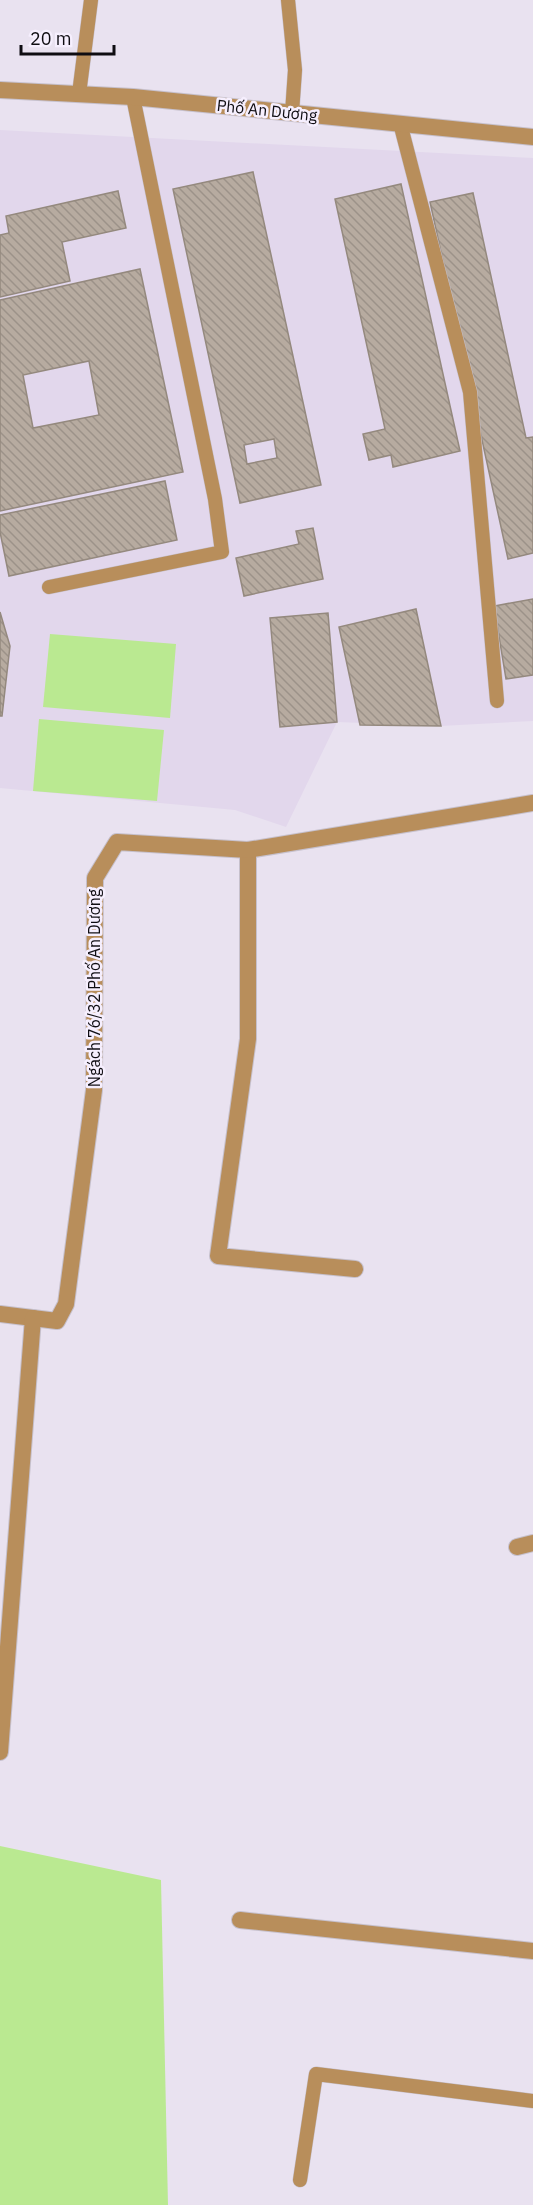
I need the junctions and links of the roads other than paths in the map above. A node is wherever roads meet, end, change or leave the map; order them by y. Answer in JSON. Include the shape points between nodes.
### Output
{"nodes":[{"id":1,"x":91,"y":0,"type":"edge"},
{"id":2,"x":288,"y":0,"type":"edge"},
{"id":3,"x":0,"y":90,"type":"edge"},
{"id":4,"x":79,"y":94,"type":"junction"},
{"id":5,"x":133,"y":97,"type":"junction"},
{"id":6,"x":292,"y":113,"type":"junction"},
{"id":7,"x":400,"y":123,"type":"junction"},
{"id":8,"x":533,"y":137,"type":"edge"},
{"id":9,"x":49,"y":587,"type":"dead end"},
{"id":10,"x":497,"y":701,"type":"dead end"},
{"id":11,"x":533,"y":803,"type":"edge"},
{"id":12,"x":248,"y":849,"type":"junction"},
{"id":13,"x":355,"y":1269,"type":"dead end"},
{"id":14,"x":0,"y":1314,"type":"edge"},
{"id":15,"x":33,"y":1318,"type":"junction"},
{"id":16,"x":0,"y":1752,"type":"edge"},
{"id":17,"x":240,"y":1920,"type":"dead end"},
{"id":18,"x":533,"y":1951,"type":"edge"},
{"id":19,"x":533,"y":2102,"type":"edge"},
{"id":20,"x":300,"y":2180,"type":"dead end"}],
"edges":[{"from":1,"to":4,"type":"lane"},
{"from":2,"to":6,"type":"lane","via":[[294,70]]},
{"from":3,"to":4,"type":"street","name":"Phố An Dương"},
{"from":4,"to":5,"type":"street","name":"Phố An Dương"},
{"from":5,"to":6,"type":"street","name":"Phố An Dương"},
{"from":5,"to":9,"type":"lane","via":[[215,499],[222,552]]},
{"from":6,"to":7,"type":"street","name":"Phố An Dương"},
{"from":7,"to":8,"type":"street","name":"Phố An Dương"},
{"from":7,"to":10,"type":"lane","via":[[470,392]]},
{"from":11,"to":12,"type":"street","name":"Ngách 76/32 Phố An Dương"},
{"from":12,"to":13,"type":"street","via":[[248,1039],[218,1256]]},
{"from":12,"to":15,"type":"street","name":"Ngách 76/32 Phố An Dương","via":[[117,842],[95,878],[94,1090],[66,1304],[57,1321]]},
{"from":14,"to":15,"type":"street","name":"Ngách 76/32 Phố An Dương"},
{"from":15,"to":16,"type":"street"},
{"from":17,"to":18,"type":"street"},
{"from":19,"to":20,"type":"lane","via":[[316,2074]]}]}
